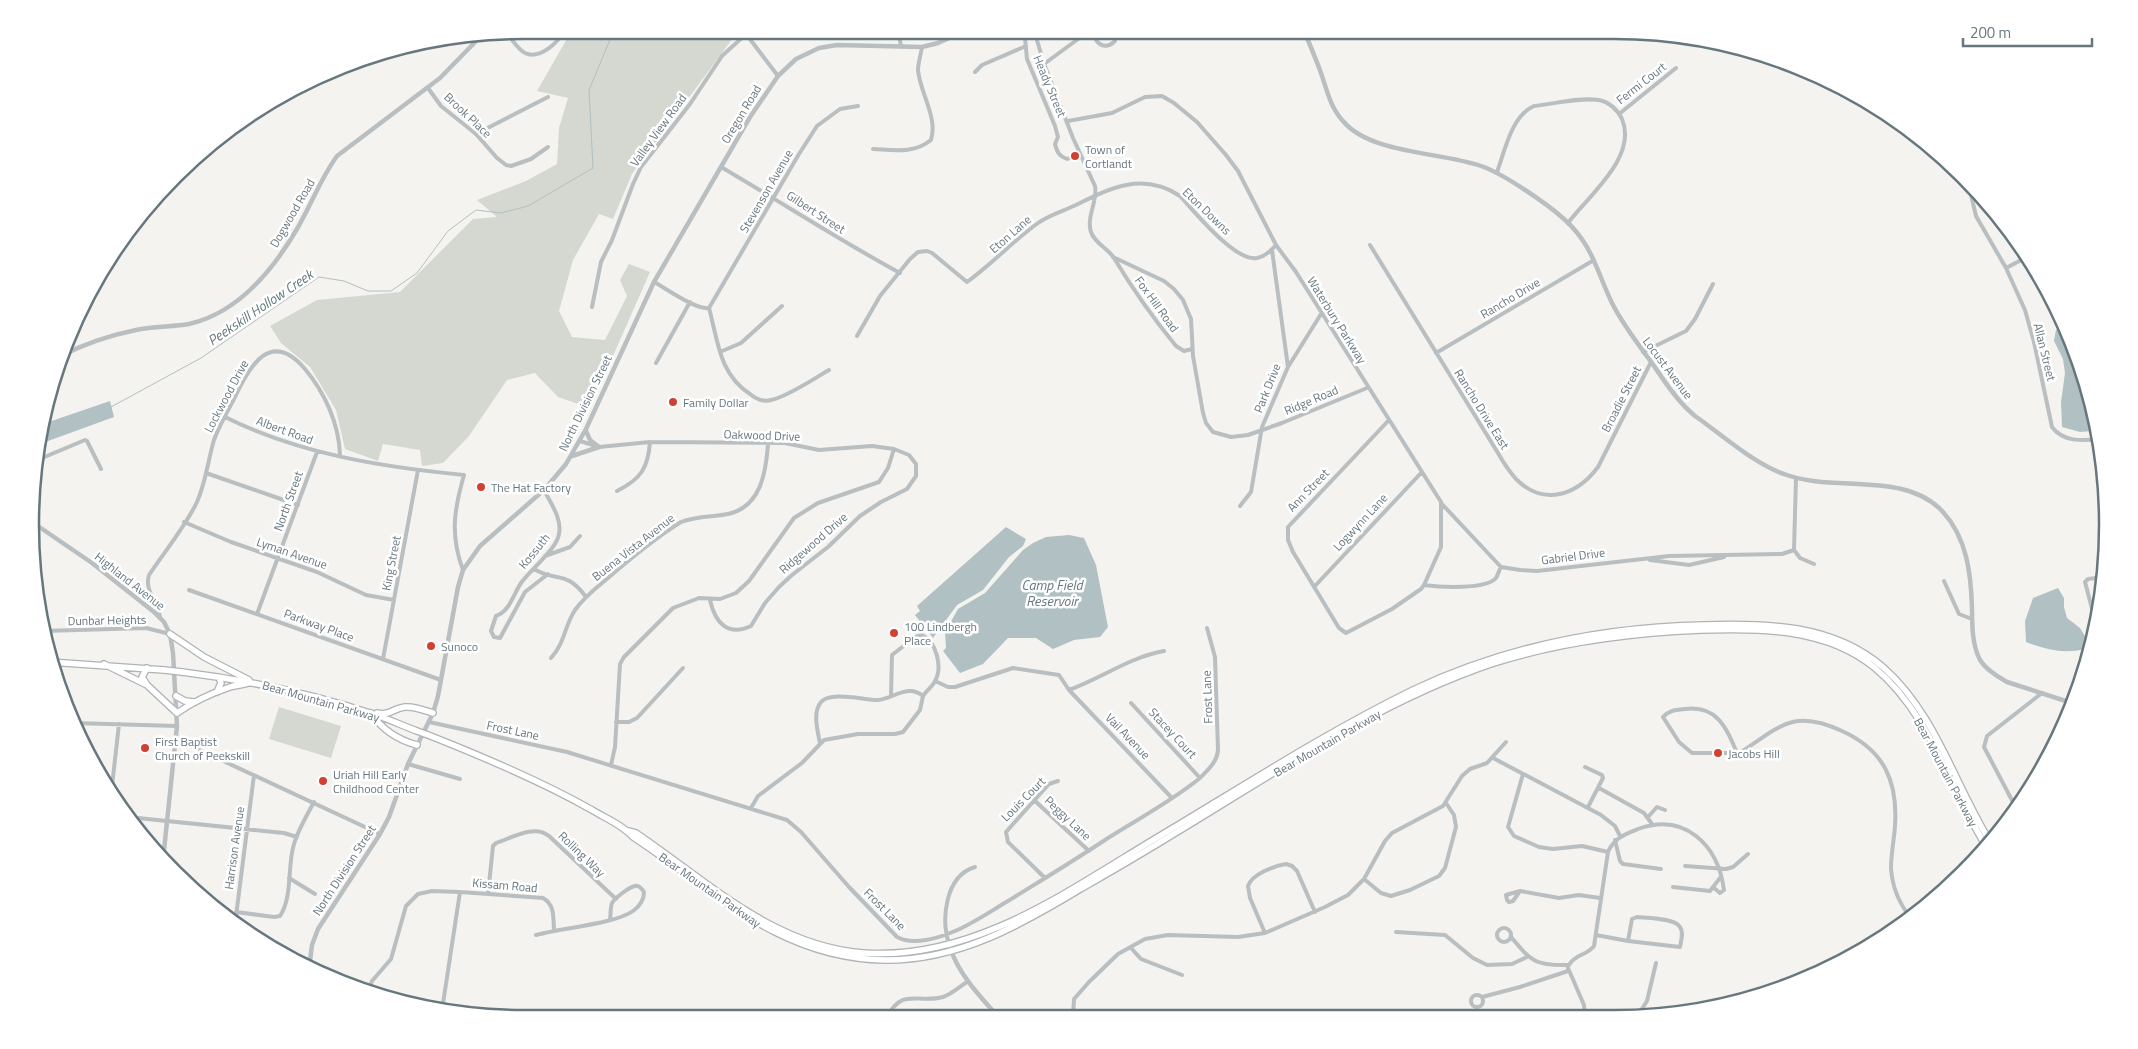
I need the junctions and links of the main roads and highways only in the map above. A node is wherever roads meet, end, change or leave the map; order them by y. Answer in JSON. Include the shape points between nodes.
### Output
{"nodes":[{"id":1,"x":170,"y":634,"type":"road end"},
{"id":2,"x":59,"y":662,"type":"edge"},
{"id":3,"x":104,"y":664,"type":"junction"},
{"id":4,"x":147,"y":668,"type":"junction"},
{"id":5,"x":219,"y":676,"type":"junction"},
{"id":6,"x":251,"y":682,"type":"junction"},
{"id":7,"x":147,"y":685,"type":"junction"},
{"id":8,"x":217,"y":692,"type":"junction"},
{"id":9,"x":176,"y":696,"type":"road end"},
{"id":10,"x":194,"y":702,"type":"junction"},
{"id":11,"x":398,"y":710,"type":"junction"},
{"id":12,"x":371,"y":713,"type":"junction"},
{"id":13,"x":433,"y":713,"type":"road end"},
{"id":14,"x":392,"y":722,"type":"junction"},
{"id":15,"x":405,"y":727,"type":"junction"},
{"id":16,"x":391,"y":734,"type":"junction"},
{"id":17,"x":417,"y":746,"type":"road end"},
{"id":18,"x":628,"y":831,"type":"junction"},
{"id":19,"x":1986,"y":836,"type":"edge"},
{"id":20,"x":1983,"y":840,"type":"edge"}],
"edges":[{"from":1,"to":6,"type":"highway"},
{"from":2,"to":3,"type":"highway","name":"Bear Mountain Parkway"},
{"from":3,"to":4,"type":"highway","name":"Bear Mountain Parkway"},
{"from":3,"to":7,"type":"highway"},
{"from":4,"to":5,"type":"highway","name":"Bear Mountain Parkway","bridge":true},
{"from":4,"to":7,"type":"highway","via":[[142,677]]},
{"from":5,"to":6,"type":"highway","name":"Bear Mountain Parkway"},
{"from":5,"to":8,"type":"highway","via":[[221,683]]},
{"from":6,"to":8,"type":"highway"},
{"from":6,"to":12,"type":"highway","name":"Bear Mountain Parkway"},
{"from":7,"to":10,"type":"highway","via":[[177,713]]},
{"from":8,"to":10,"type":"highway"},
{"from":9,"to":10,"type":"highway"},
{"from":11,"to":12,"type":"highway","via":[[387,714]]},
{"from":11,"to":13,"type":"highway","via":[[412,707]]},
{"from":11,"to":15,"type":"highway","via":[[395,717]]},
{"from":12,"to":14,"type":"highway","name":"Bear Mountain Parkway"},
{"from":12,"to":16,"type":"highway"},
{"from":14,"to":15,"type":"highway","name":"Bear Mountain Parkway"},
{"from":14,"to":16,"type":"highway"},
{"from":15,"to":18,"type":"highway","name":"Bear Mountain Parkway","bridge":true,"via":[[532,778]]},
{"from":16,"to":17,"type":"highway"},
{"from":18,"to":19,"type":"highway","name":"Bear Mountain Parkway","via":[[636,833],[776,928],[842,950],[877,954],[910,952],[949,944],[1001,926],[1044,905],[1334,732],[1416,689],[1467,667],[1526,648],[1580,637],[1642,628],[1719,624],[1811,631],[1865,654],[1893,677],[1920,712]]},
{"from":18,"to":20,"type":"highway","name":"Bear Mountain Parkway","via":[[740,914],[803,945],[879,960],[952,951],[982,942],[1031,918],[1325,743],[1421,692],[1508,659],[1568,644],[1630,635],[1708,630],[1779,632],[1817,638],[1859,657],[1884,676],[1914,712]]}]}
